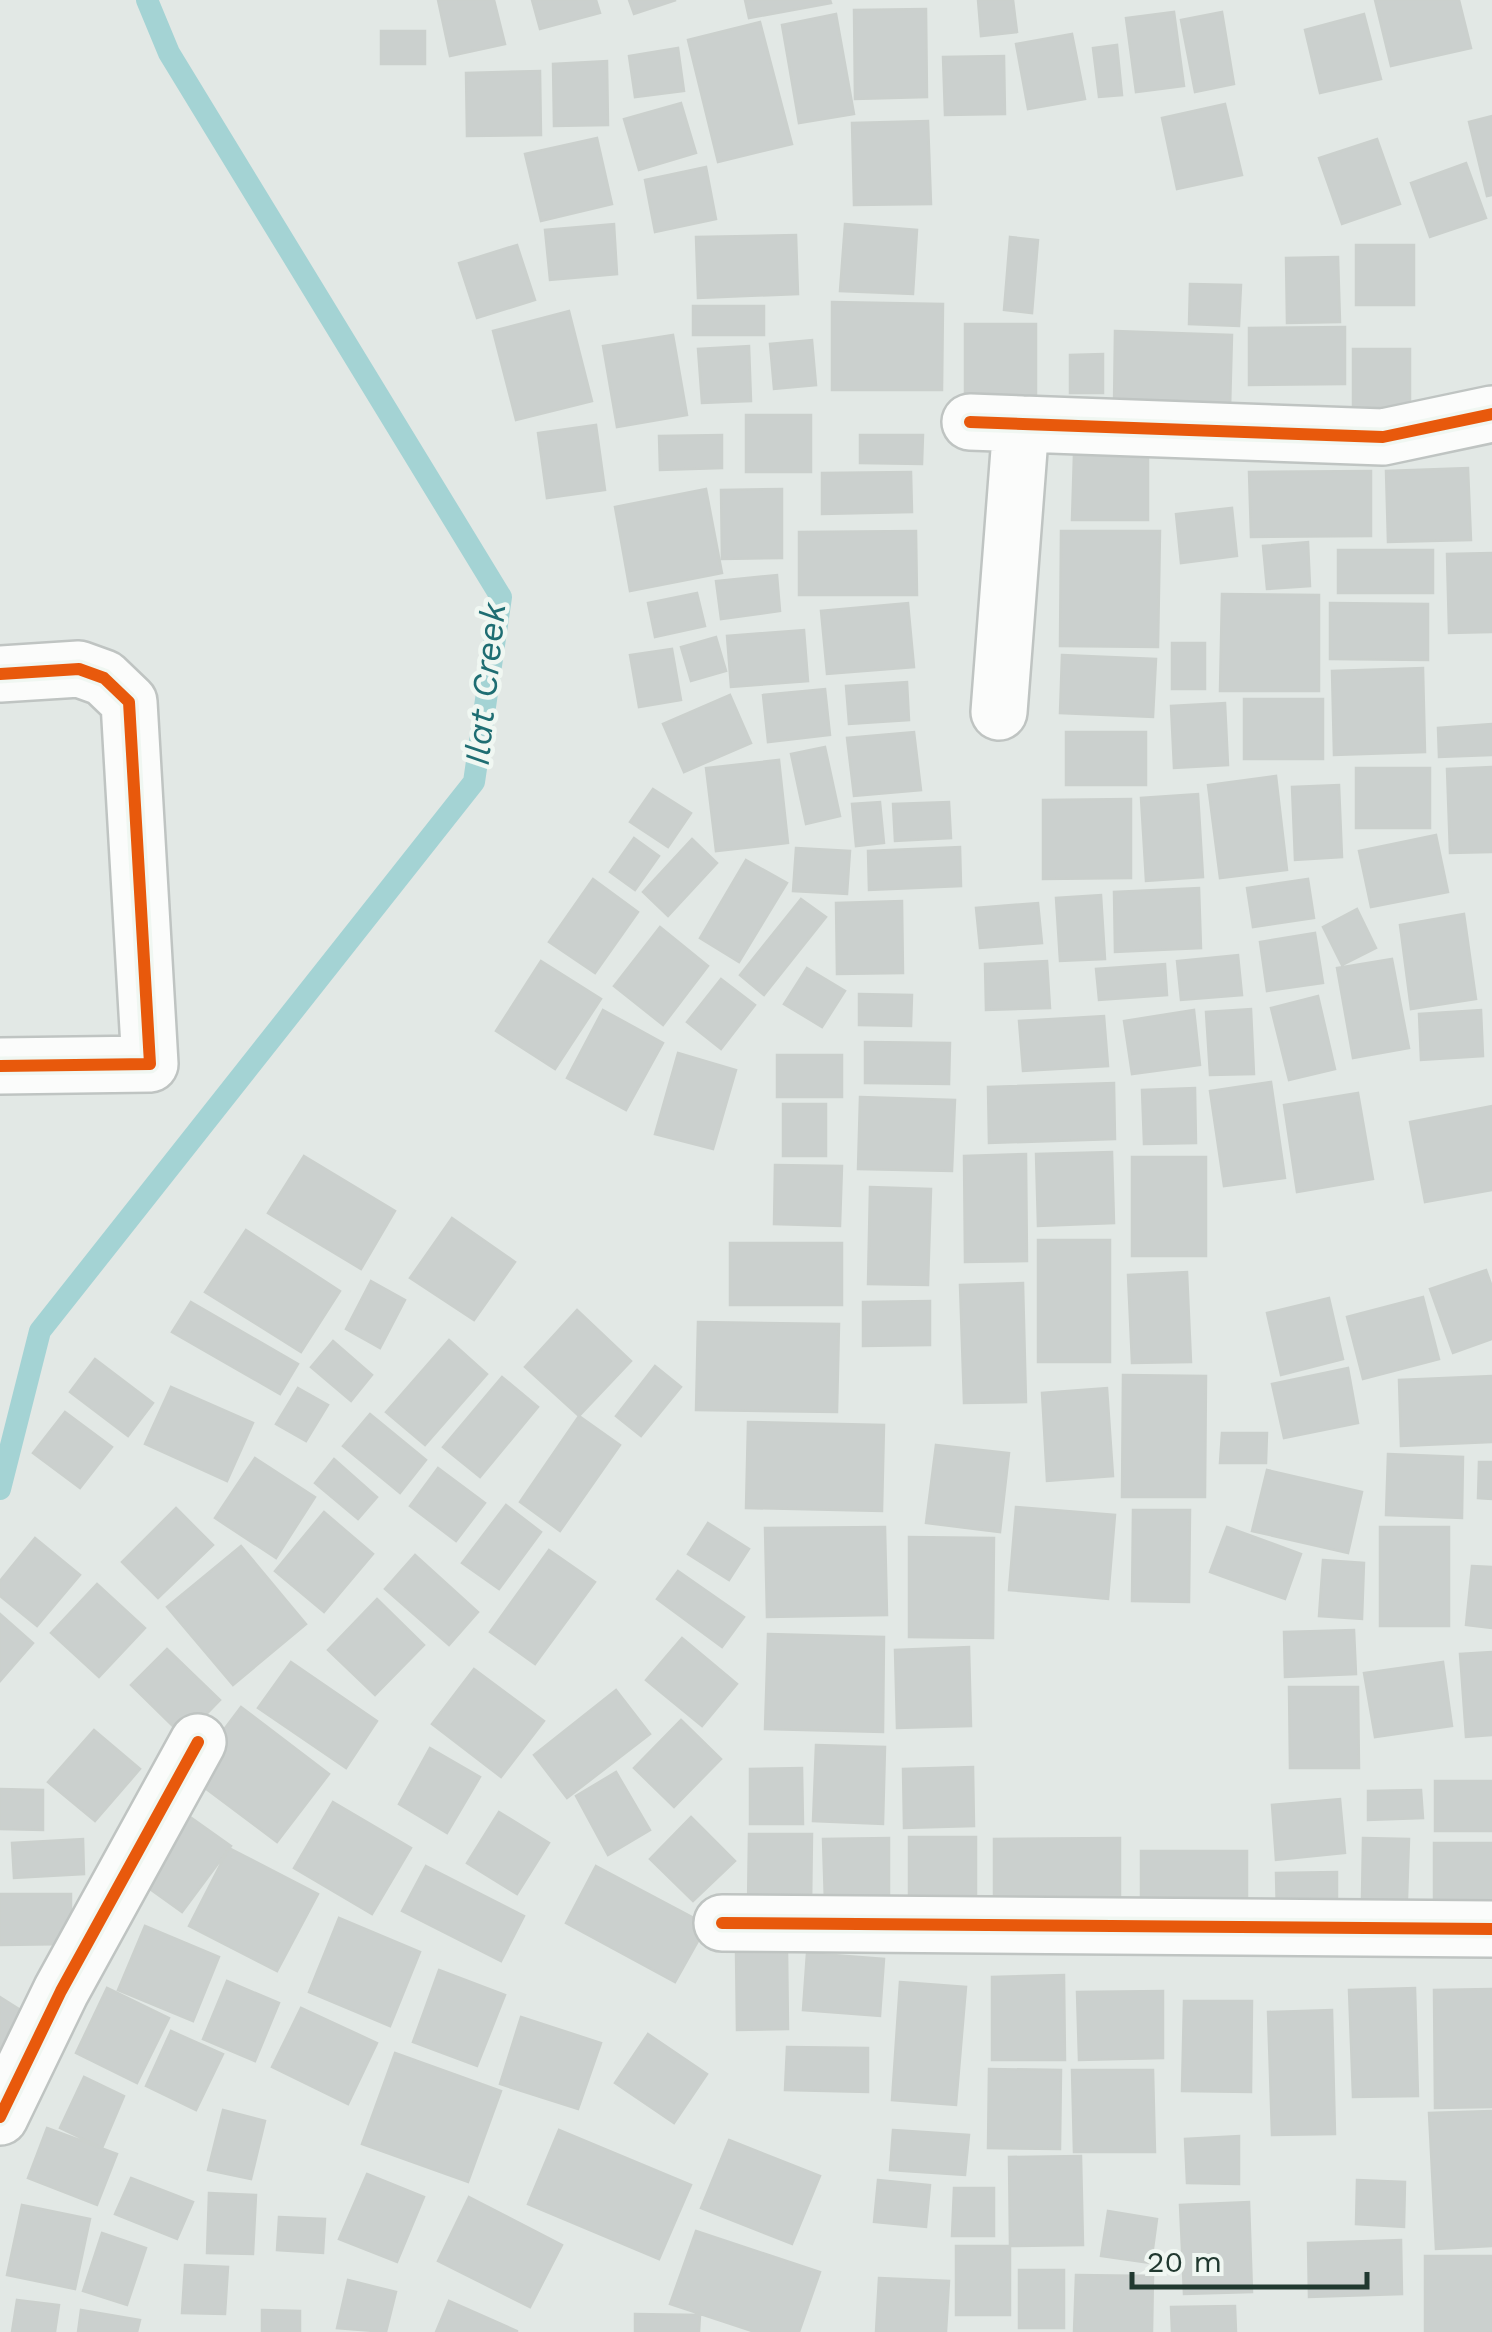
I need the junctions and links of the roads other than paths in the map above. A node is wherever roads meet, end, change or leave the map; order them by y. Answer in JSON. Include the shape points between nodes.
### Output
{"nodes":[{"id":1,"x":1492,"y":414,"type":"edge"},
{"id":2,"x":0,"y":674,"type":"edge"},
{"id":3,"x":999,"y":712,"type":"dead end"},
{"id":4,"x":0,"y":1066,"type":"edge"},
{"id":5,"x":198,"y":1742,"type":"dead end"},
{"id":6,"x":722,"y":1924,"type":"dead end"},
{"id":7,"x":1492,"y":1929,"type":"edge"},
{"id":8,"x":0,"y":2117,"type":"edge"}],
"edges":[{"from":1,"to":3,"type":"street","via":[[1384,437],[995,423]]},
{"from":2,"to":4,"type":"street","via":[[79,669],[104,678],[130,702],[150,1064]]},
{"from":5,"to":8,"type":"street"},
{"from":6,"to":7,"type":"street"}]}
